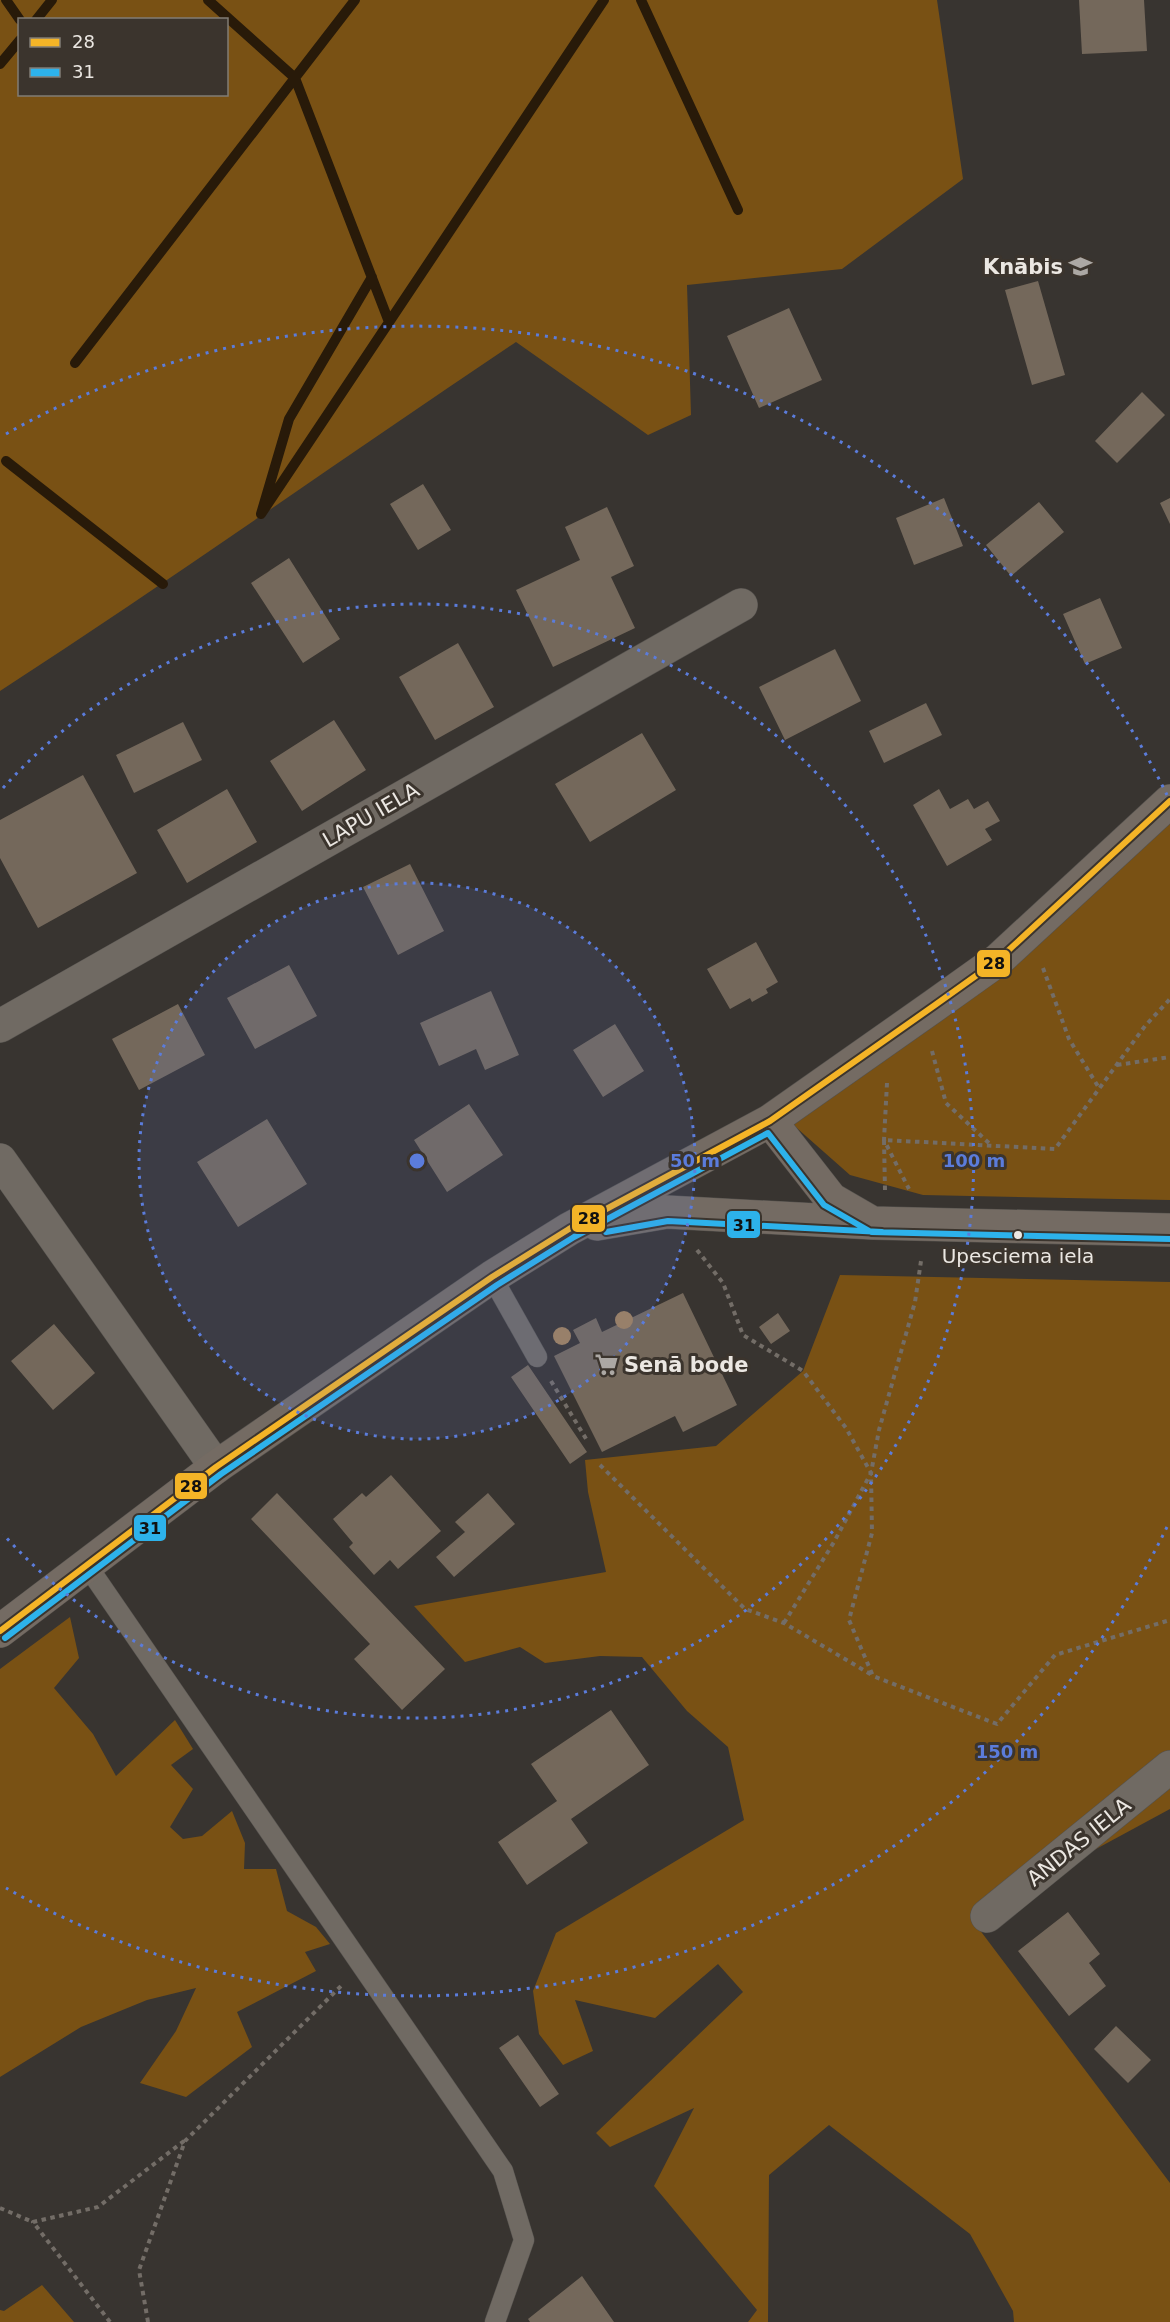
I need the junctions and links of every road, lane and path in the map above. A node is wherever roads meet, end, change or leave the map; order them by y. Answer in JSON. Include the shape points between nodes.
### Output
{"nodes":[{"id":1,"x":741,"y":604,"type":"dead end"},
{"id":2,"x":1170,"y":801,"type":"edge"},
{"id":3,"x":1030,"y":931,"type":"junction"},
{"id":4,"x":1170,"y":999,"type":"edge"},
{"id":5,"x":0,"y":1026,"type":"edge"},
{"id":6,"x":902,"y":1028,"type":"junction"},
{"id":7,"x":1170,"y":1057,"type":"edge"},
{"id":8,"x":1116,"y":1065,"type":"junction"},
{"id":9,"x":887,"y":1080,"type":"dead end"},
{"id":10,"x":1099,"y":1088,"type":"junction"},
{"id":11,"x":770,"y":1121,"type":"junction"},
{"id":12,"x":884,"y":1140,"type":"junction"},
{"id":13,"x":992,"y":1146,"type":"junction"},
{"id":14,"x":0,"y":1160,"type":"edge"},
{"id":15,"x":667,"y":1212,"type":"junction"},
{"id":16,"x":879,"y":1223,"type":"junction"},
{"id":17,"x":927,"y":1224,"type":"junction"},
{"id":18,"x":569,"y":1229,"type":"junction"},
{"id":19,"x":1170,"y":1230,"type":"edge"},
{"id":20,"x":492,"y":1277,"type":"junction"},
{"id":21,"x":537,"y":1357,"type":"joint"},
{"id":22,"x":588,"y":1442,"type":"dead end"},
{"id":23,"x":600,"y":1465,"type":"dead end"},
{"id":24,"x":216,"y":1467,"type":"junction"},
{"id":25,"x":872,"y":1473,"type":"junction"},
{"id":26,"x":88,"y":1566,"type":"junction"},
{"id":27,"x":1170,"y":1620,"type":"edge"},
{"id":28,"x":784,"y":1623,"type":"junction"},
{"id":29,"x":0,"y":1631,"type":"edge"},
{"id":30,"x":873,"y":1676,"type":"junction"},
{"id":31,"x":1170,"y":1767,"type":"edge"},
{"id":32,"x":987,"y":1916,"type":"dead end"},
{"id":33,"x":362,"y":1965,"type":"junction"},
{"id":34,"x":185,"y":2141,"type":"junction"},
{"id":35,"x":0,"y":2208,"type":"edge"},
{"id":36,"x":33,"y":2222,"type":"junction"},
{"id":37,"x":111,"y":2322,"type":"edge"},
{"id":38,"x":148,"y":2322,"type":"edge"},
{"id":39,"x":495,"y":2322,"type":"edge"}],
"edges":[{"from":1,"to":5,"type":"street","name":"LAPU IELA"},
{"from":2,"to":3,"type":"main road"},
{"from":3,"to":6,"type":"main road","via":[[998,960]]},
{"from":3,"to":10,"type":"path","via":[[1069,1039]]},
{"from":4,"to":8,"type":"path"},
{"from":6,"to":11,"type":"main road"},
{"from":6,"to":13,"type":"path","via":[[933,1052],[946,1103]]},
{"from":7,"to":8,"type":"path"},
{"from":8,"to":10,"type":"path"},
{"from":9,"to":12,"type":"path"},
{"from":10,"to":13,"type":"path","via":[[1055,1149]]},
{"from":11,"to":16,"type":"main road","via":[[831,1199]]},
{"from":11,"to":18,"type":"main road"},
{"from":12,"to":13,"type":"path"},
{"from":12,"to":16,"type":"path"},
{"from":12,"to":17,"type":"path"},
{"from":14,"to":24,"type":"street"},
{"from":15,"to":16,"type":"main road"},
{"from":15,"to":18,"type":"main road"},
{"from":15,"to":25,"type":"path","via":[[723,1283],[743,1335],[802,1371],[846,1428]]},
{"from":16,"to":17,"type":"main road"},
{"from":17,"to":19,"type":"main road"},
{"from":17,"to":25,"type":"path","via":[[915,1302],[879,1430]]},
{"from":18,"to":20,"type":"main road"},
{"from":20,"to":21,"type":"lane"},
{"from":20,"to":24,"type":"main road"},
{"from":21,"to":22,"type":"path"},
{"from":23,"to":28,"type":"path","via":[[745,1609]]},
{"from":24,"to":26,"type":"main road"},
{"from":25,"to":28,"type":"path"},
{"from":25,"to":30,"type":"path","via":[[872,1533],[849,1620]]},
{"from":26,"to":29,"type":"main road"},
{"from":26,"to":33,"type":"lane"},
{"from":27,"to":30,"type":"path","via":[[1055,1655],[997,1724]]},
{"from":28,"to":30,"type":"path"},
{"from":31,"to":32,"type":"street","name":"ANDAS IELA"},
{"from":33,"to":34,"type":"path"},
{"from":33,"to":39,"type":"lane","via":[[503,2171],[524,2240]]},
{"from":34,"to":36,"type":"path","via":[[98,2207]]},
{"from":34,"to":38,"type":"path","via":[[139,2270]]},
{"from":35,"to":36,"type":"path"},
{"from":36,"to":37,"type":"path"}]}
